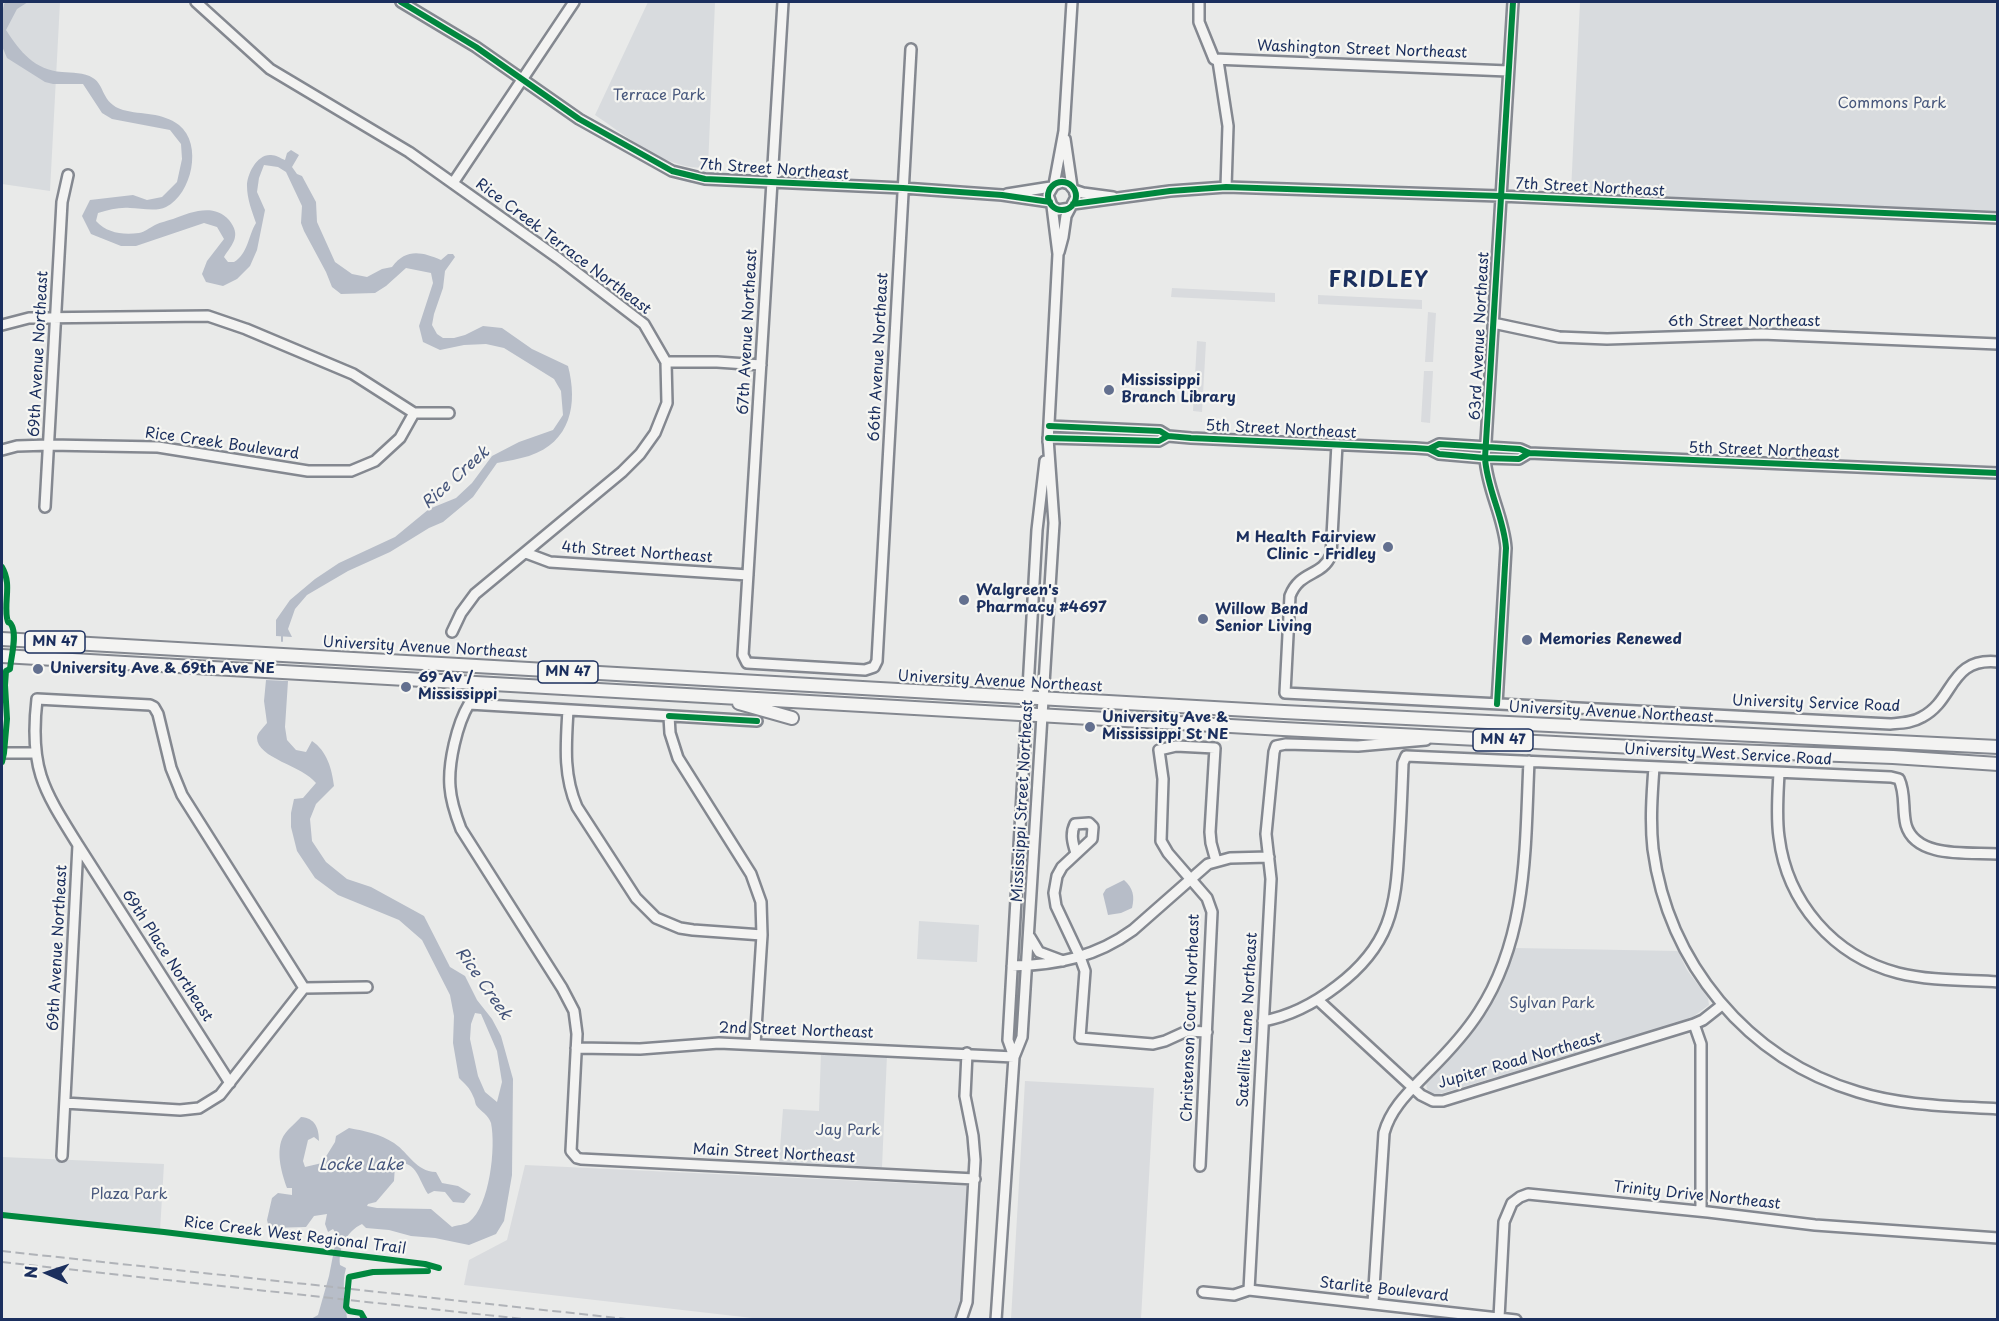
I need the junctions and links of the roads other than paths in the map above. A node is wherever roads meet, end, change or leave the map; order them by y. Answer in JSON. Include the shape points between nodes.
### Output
{"nodes":[{"id":1,"x":196,"y":2,"type":"edge"},
{"id":2,"x":401,"y":2,"type":"edge"},
{"id":3,"x":574,"y":2,"type":"edge"},
{"id":4,"x":783,"y":2,"type":"edge"},
{"id":5,"x":1072,"y":2,"type":"edge"},
{"id":6,"x":1199,"y":2,"type":"edge"},
{"id":7,"x":1512,"y":2,"type":"edge"},
{"id":8,"x":911,"y":49,"type":"dead end"},
{"id":9,"x":1214,"y":59,"type":"junction"},
{"id":10,"x":1508,"y":71,"type":"junction"},
{"id":11,"x":522,"y":79,"type":"junction"},
{"id":12,"x":1064,"y":130,"type":"junction"},
{"id":13,"x":68,"y":175,"type":"dead end"},
{"id":14,"x":453,"y":183,"type":"junction"},
{"id":15,"x":771,"y":183,"type":"junction"},
{"id":16,"x":1053,"y":186,"type":"junction"},
{"id":17,"x":1226,"y":187,"type":"junction"},
{"id":18,"x":1073,"y":188,"type":"junction"},
{"id":19,"x":903,"y":189,"type":"junction"},
{"id":20,"x":1002,"y":195,"type":"junction"},
{"id":21,"x":1500,"y":196,"type":"junction"},
{"id":22,"x":1119,"y":198,"type":"junction"},
{"id":23,"x":1051,"y":204,"type":"junction"},
{"id":24,"x":1072,"y":206,"type":"junction"},
{"id":25,"x":1998,"y":218,"type":"edge"},
{"id":26,"x":1058,"y":254,"type":"junction"},
{"id":27,"x":56,"y":319,"type":"junction"},
{"id":28,"x":1493,"y":322,"type":"junction"},
{"id":29,"x":2,"y":326,"type":"edge"},
{"id":30,"x":1998,"y":344,"type":"edge"},
{"id":31,"x":666,"y":362,"type":"junction"},
{"id":32,"x":761,"y":365,"type":"junction"},
{"id":33,"x":414,"y":413,"type":"junction"},
{"id":34,"x":449,"y":413,"type":"dead end"},
{"id":35,"x":1049,"y":426,"type":"junction"},
{"id":36,"x":1168,"y":436,"type":"junction"},
{"id":37,"x":1048,"y":438,"type":"junction"},
{"id":38,"x":1337,"y":444,"type":"junction"},
{"id":39,"x":49,"y":445,"type":"junction"},
{"id":40,"x":1485,"y":447,"type":"junction"},
{"id":41,"x":1429,"y":449,"type":"junction"},
{"id":42,"x":2,"y":450,"type":"edge"},
{"id":43,"x":1529,"y":453,"type":"junction"},
{"id":44,"x":1485,"y":458,"type":"junction"},
{"id":45,"x":1998,"y":473,"type":"edge"},
{"id":46,"x":45,"y":507,"type":"dead end"},
{"id":47,"x":526,"y":553,"type":"junction"},
{"id":48,"x":748,"y":575,"type":"junction"},
{"id":49,"x":453,"y":632,"type":"dead end"},
{"id":50,"x":2,"y":639,"type":"edge"},
{"id":51,"x":2,"y":656,"type":"edge"},
{"id":52,"x":1998,"y":662,"type":"edge"},
{"id":53,"x":747,"y":663,"type":"joint"},
{"id":54,"x":717,"y":697,"type":"junction"},
{"id":55,"x":1027,"y":698,"type":"junction"},
{"id":56,"x":1044,"y":699,"type":"junction"},
{"id":57,"x":1497,"y":704,"type":"junction"},
{"id":58,"x":568,"y":710,"type":"junction"},
{"id":59,"x":1026,"y":715,"type":"junction"},
{"id":60,"x":669,"y":716,"type":"junction"},
{"id":61,"x":1042,"y":716,"type":"junction"},
{"id":62,"x":792,"y":718,"type":"dead end"},
{"id":63,"x":757,"y":721,"type":"dead end"},
{"id":64,"x":1449,"y":737,"type":"junction"},
{"id":65,"x":1998,"y":747,"type":"edge"},
{"id":66,"x":2,"y":753,"type":"edge"},
{"id":67,"x":35,"y":753,"type":"junction"},
{"id":68,"x":1529,"y":761,"type":"junction"},
{"id":69,"x":1998,"y":764,"type":"edge"},
{"id":70,"x":1654,"y":767,"type":"junction"},
{"id":71,"x":1779,"y":773,"type":"junction"},
{"id":72,"x":78,"y":845,"type":"junction"},
{"id":73,"x":1076,"y":853,"type":"dead end"},
{"id":74,"x":1998,"y":854,"type":"edge"},
{"id":75,"x":1269,"y":857,"type":"junction"},
{"id":76,"x":1216,"y":861,"type":"junction"},
{"id":77,"x":1190,"y":879,"type":"junction"},
{"id":78,"x":762,"y":935,"type":"junction"},
{"id":79,"x":1029,"y":936,"type":"junction"},
{"id":80,"x":1080,"y":957,"type":"junction"},
{"id":81,"x":1066,"y":962,"type":"junction"},
{"id":82,"x":1012,"y":966,"type":"junction"},
{"id":83,"x":1028,"y":966,"type":"junction"},
{"id":84,"x":1998,"y":982,"type":"edge"},
{"id":85,"x":367,"y":987,"type":"dead end"},
{"id":86,"x":304,"y":988,"type":"junction"},
{"id":87,"x":1318,"y":1000,"type":"junction"},
{"id":88,"x":1722,"y":1005,"type":"junction"},
{"id":89,"x":1263,"y":1021,"type":"junction"},
{"id":90,"x":1694,"y":1024,"type":"junction"},
{"id":91,"x":1207,"y":1032,"type":"junction"},
{"id":92,"x":755,"y":1044,"type":"junction"},
{"id":93,"x":576,"y":1048,"type":"junction"},
{"id":94,"x":967,"y":1053,"type":"junction"},
{"id":95,"x":1014,"y":1056,"type":"junction"},
{"id":96,"x":230,"y":1083,"type":"junction"},
{"id":97,"x":1413,"y":1087,"type":"junction"},
{"id":98,"x":65,"y":1103,"type":"junction"},
{"id":99,"x":1998,"y":1108,"type":"edge"},
{"id":100,"x":62,"y":1156,"type":"dead end"},
{"id":101,"x":1200,"y":1166,"type":"dead end"},
{"id":102,"x":975,"y":1179,"type":"junction"},
{"id":103,"x":1701,"y":1211,"type":"junction"},
{"id":104,"x":1998,"y":1238,"type":"edge"},
{"id":105,"x":1249,"y":1290,"type":"junction"},
{"id":106,"x":1203,"y":1292,"type":"dead end"},
{"id":107,"x":1373,"y":1303,"type":"junction"},
{"id":108,"x":1499,"y":1318,"type":"junction"},
{"id":109,"x":961,"y":1320,"type":"edge"},
{"id":110,"x":996,"y":1320,"type":"edge"},
{"id":111,"x":1516,"y":1320,"type":"edge"}],
"edges":[{"from":1,"to":14,"type":"street","name":"Rice Creek Terrace Northeast","via":[[270,69],[409,152]]},
{"from":2,"to":11,"type":"street","name":"7th Street Northeast"},
{"from":3,"to":11,"type":"street"},
{"from":4,"to":15,"type":"street","name":"67th Avenue Northeast"},
{"from":5,"to":12,"type":"street"},
{"from":6,"to":9,"type":"street","via":[[1199,22]]},
{"from":7,"to":10,"type":"street","name":"63rd Avenue Northeast"},
{"from":8,"to":19,"type":"street","name":"66th Avenue Northeast"},
{"from":9,"to":10,"type":"street","name":"Washington Street Northeast"},
{"from":9,"to":17,"type":"street","via":[[1218,61],[1228,126]]},
{"from":10,"to":21,"type":"street","name":"63rd Avenue Northeast"},
{"from":11,"to":14,"type":"street"},
{"from":11,"to":15,"type":"street","name":"7th Street Northeast","via":[[579,119],[672,171],[705,179]]},
{"from":12,"to":16,"type":"street"},
{"from":12,"to":18,"type":"street"},
{"from":13,"to":27,"type":"street","name":"69th Avenue Northeast","via":[[62,202]]},
{"from":14,"to":31,"type":"street","name":"Rice Creek Terrace Northeast","via":[[644,324]]},
{"from":15,"to":19,"type":"street","name":"7th Street Northeast"},
{"from":15,"to":32,"type":"street","name":"67th Avenue Northeast"},
{"from":16,"to":18,"type":"street","via":[[1062,182]]},
{"from":16,"to":20,"type":"street","name":"7th Street Northeast"},
{"from":16,"to":23,"type":"street","via":[[1048,195]]},
{"from":17,"to":21,"type":"street","name":"7th Street Northeast"},
{"from":17,"to":22,"type":"street","name":"7th Street Northeast"},
{"from":18,"to":22,"type":"street","name":"7th Street Northeast"},
{"from":18,"to":24,"type":"street","via":[[1076,197]]},
{"from":19,"to":20,"type":"street","name":"7th Street Northeast"},
{"from":19,"to":53,"type":"street","name":"66th Avenue Northeast","via":[[874,667],[865,670]]},
{"from":20,"to":23,"type":"street","name":"7th Street Northeast"},
{"from":21,"to":25,"type":"street","name":"7th Street Northeast"},
{"from":21,"to":28,"type":"street","name":"63rd Avenue Northeast"},
{"from":22,"to":24,"type":"street","name":"7th Street Northeast"},
{"from":23,"to":24,"type":"street","via":[[1058,210]]},
{"from":23,"to":26,"type":"street","name":"Mississippi Street Northeast"},
{"from":24,"to":26,"type":"street","name":"Mississippi Street Northeast"},
{"from":26,"to":35,"type":"street","name":"Mississippi Street Northeast"},
{"from":27,"to":29,"type":"street","via":[[29,318]]},
{"from":27,"to":33,"type":"street","via":[[208,316],[353,374]]},
{"from":27,"to":39,"type":"street","name":"69th Avenue Northeast"},
{"from":28,"to":30,"type":"street","name":"6th Street Northeast","via":[[1559,337],[1762,334]]},
{"from":28,"to":40,"type":"street","name":"63rd Avenue Northeast"},
{"from":31,"to":32,"type":"street"},
{"from":31,"to":47,"type":"street","name":"Rice Creek Terrace Northeast","via":[[667,403],[645,447],[622,472]]},
{"from":32,"to":48,"type":"street","name":"67th Avenue Northeast"},
{"from":33,"to":34,"type":"street"},
{"from":33,"to":39,"type":"street","name":"Rice Creek Boulevard","via":[[400,438],[375,461],[351,471],[308,471],[158,447]]},
{"from":35,"to":36,"type":"street","name":"5th Street Northeast","via":[[1160,430]]},
{"from":35,"to":37,"type":"street","name":"Mississippi Street Northeast"},
{"from":36,"to":37,"type":"street","name":"5th Street Northeast","via":[[1159,441]]},
{"from":36,"to":38,"type":"street","name":"5th Street Northeast"},
{"from":37,"to":55,"type":"street","name":"Mississippi Street Northeast","via":[[1037,530]]},
{"from":37,"to":56,"type":"street","name":"Mississippi Street Northeast","via":[[1054,523]]},
{"from":38,"to":41,"type":"street","name":"5th Street Northeast"},
{"from":38,"to":57,"type":"street","name":"University Service Road","via":[[1331,555],[1321,569],[1297,582],[1290,596],[1285,693]]},
{"from":39,"to":42,"type":"street","name":"Rice Creek Boulevard"},
{"from":39,"to":46,"type":"street","name":"69th Avenue Northeast"},
{"from":40,"to":41,"type":"street","name":"5th Street Northeast","via":[[1439,444]]},
{"from":40,"to":43,"type":"street","name":"5th Street Northeast"},
{"from":40,"to":44,"type":"street","name":"63rd Avenue Northeast"},
{"from":41,"to":44,"type":"street","name":"5th Street Northeast","via":[[1439,454]]},
{"from":43,"to":44,"type":"street","name":"5th Street Northeast","via":[[1519,459]]},
{"from":43,"to":45,"type":"street","name":"5th Street Northeast"},
{"from":44,"to":57,"type":"street","name":"63rd Avenue Northeast","via":[[1506,548]]},
{"from":47,"to":48,"type":"street","name":"4th Street Northeast","via":[[550,562]]},
{"from":47,"to":49,"type":"street","name":"Rice Creek Terrace Northeast","via":[[475,594]]},
{"from":48,"to":53,"type":"street","name":"67th Avenue Northeast","via":[[743,655]]},
{"from":50,"to":55,"type":"main road","name":"University Avenue Northeast","number":"MN 47"},
{"from":51,"to":54,"type":"main road","name":"University Avenue Northeast","number":"MN 47"},
{"from":52,"to":57,"type":"street","name":"University Service Road","via":[[1967,667],[1924,716],[1904,723]]},
{"from":54,"to":59,"type":"main road","name":"University Avenue Northeast","number":"MN 47"},
{"from":54,"to":62,"type":"main road"},
{"from":55,"to":56,"type":"main road","name":"University Avenue Northeast","number":"MN 47"},
{"from":55,"to":59,"type":"street","name":"Mississippi Street Northeast"},
{"from":56,"to":61,"type":"street","name":"Mississippi Street Northeast"},
{"from":56,"to":65,"type":"main road","name":"University Avenue Northeast","number":"MN 47"},
{"from":58,"to":60,"type":"street"},
{"from":58,"to":78,"type":"street","via":[[566,761],[572,795],[636,898],[656,918],[680,928]]},
{"from":58,"to":93,"type":"street","via":[[469,704],[451,765],[450,787],[461,829],[569,1000],[576,1023]]},
{"from":59,"to":61,"type":"main road","name":"University Avenue Northeast","number":"MN 47"},
{"from":59,"to":82,"type":"street","name":"Mississippi Street Northeast"},
{"from":60,"to":63,"type":"street"},
{"from":60,"to":78,"type":"street","via":[[678,758],[758,888]]},
{"from":61,"to":64,"type":"main road","name":"University Avenue Northeast","number":"MN 47"},
{"from":61,"to":79,"type":"street","name":"Mississippi Street Northeast"},
{"from":64,"to":69,"type":"main road","name":"University Avenue Northeast","number":"MN 47"},
{"from":64,"to":75,"type":"street","name":"Satellite Lane Northeast","via":[[1358,746],[1276,746],[1266,834]]},
{"from":66,"to":67,"type":"street"},
{"from":67,"to":72,"type":"street","name":"69th Avenue Northeast","via":[[44,788]]},
{"from":67,"to":86,"type":"street","name":"69th Avenue Northeast","via":[[37,699],[154,707],[182,795]]},
{"from":68,"to":70,"type":"street","name":"University West Service Road"},
{"from":68,"to":87,"type":"street","name":"University West Service Road","via":[[1406,756],[1397,882],[1390,918],[1361,966]]},
{"from":68,"to":97,"type":"street","via":[[1522,892],[1509,948],[1479,1012]]},
{"from":70,"to":71,"type":"street","name":"University West Service Road"},
{"from":70,"to":88,"type":"street","via":[[1653,846],[1662,894],[1690,960]]},
{"from":71,"to":74,"type":"street","name":"University West Service Road","via":[[1899,779],[1905,795],[1906,825],[1918,843],[1936,850]]},
{"from":71,"to":84,"type":"street","via":[[1778,817],[1784,863],[1801,903],[1824,932],[1856,955],[1896,972]]},
{"from":72,"to":96,"type":"street","name":"69th Place Northeast"},
{"from":72,"to":98,"type":"street","name":"69th Avenue Northeast"},
{"from":73,"to":80,"type":"street","via":[[1057,876],[1053,900]]},
{"from":75,"to":76,"type":"street"},
{"from":75,"to":89,"type":"street","name":"Satellite Lane Northeast"},
{"from":76,"to":77,"type":"street"},
{"from":76,"to":77,"type":"street","name":"Christenson Court Northeast","via":[[1210,843],[1215,748],[1176,746],[1159,750],[1163,779],[1161,841]]},
{"from":77,"to":80,"type":"street","via":[[1120,939]]},
{"from":77,"to":91,"type":"street","name":"Christenson Court Northeast","via":[[1207,898],[1212,912]]},
{"from":78,"to":92,"type":"street"},
{"from":79,"to":81,"type":"street","via":[[1039,952]]},
{"from":79,"to":83,"type":"street","name":"Mississippi Street Northeast"},
{"from":80,"to":81,"type":"street"},
{"from":80,"to":91,"type":"street","via":[[1085,984],[1080,1038],[1153,1044],[1187,1031]]},
{"from":81,"to":83,"type":"street"},
{"from":82,"to":83,"type":"street"},
{"from":82,"to":95,"type":"street","name":"Mississippi Street Northeast","via":[[1008,1040]]},
{"from":83,"to":95,"type":"street","name":"Mississippi Street Northeast","via":[[1022,1037]]},
{"from":85,"to":86,"type":"street"},
{"from":86,"to":96,"type":"street"},
{"from":87,"to":89,"type":"street","via":[[1282,1018]]},
{"from":87,"to":97,"type":"street","name":"Jupiter Road Northeast"},
{"from":88,"to":90,"type":"street","name":"Jupiter Road Northeast"},
{"from":88,"to":99,"type":"street","via":[[1771,1048],[1831,1083],[1887,1100]]},
{"from":89,"to":105,"type":"street","name":"Satellite Lane Northeast"},
{"from":90,"to":97,"type":"street","name":"Jupiter Road Northeast","via":[[1443,1101],[1433,1101]]},
{"from":90,"to":103,"type":"street","via":[[1701,1044]]},
{"from":91,"to":101,"type":"street","name":"Christenson Court Northeast"},
{"from":92,"to":93,"type":"street","name":"2nd Street Northeast"},
{"from":92,"to":94,"type":"street","name":"2nd Street Northeast"},
{"from":93,"to":102,"type":"street","name":"Main Street Northeast","via":[[571,1146],[573,1155],[581,1159]]},
{"from":94,"to":95,"type":"street","name":"2nd Street Northeast"},
{"from":94,"to":102,"type":"street","via":[[965,1096],[975,1148]]},
{"from":95,"to":110,"type":"street","name":"Mississippi Street Northeast"},
{"from":96,"to":98,"type":"street","via":[[220,1095],[199,1108]]},
{"from":97,"to":107,"type":"street","via":[[1392,1114],[1384,1133]]},
{"from":98,"to":100,"type":"street","name":"69th Avenue Northeast"},
{"from":102,"to":109,"type":"street","via":[[967,1302]]},
{"from":103,"to":104,"type":"street","name":"Trinity Drive Northeast","via":[[1815,1225]]},
{"from":103,"to":108,"type":"street","name":"Trinity Drive Northeast","via":[[1536,1194],[1520,1197],[1512,1203],[1504,1222]]},
{"from":105,"to":106,"type":"street","name":"Starlite Boulevard","via":[[1233,1295]]},
{"from":105,"to":107,"type":"street","name":"Starlite Boulevard"},
{"from":107,"to":108,"type":"street","name":"Starlite Boulevard"},
{"from":108,"to":111,"type":"street","name":"Starlite Boulevard"}]}
